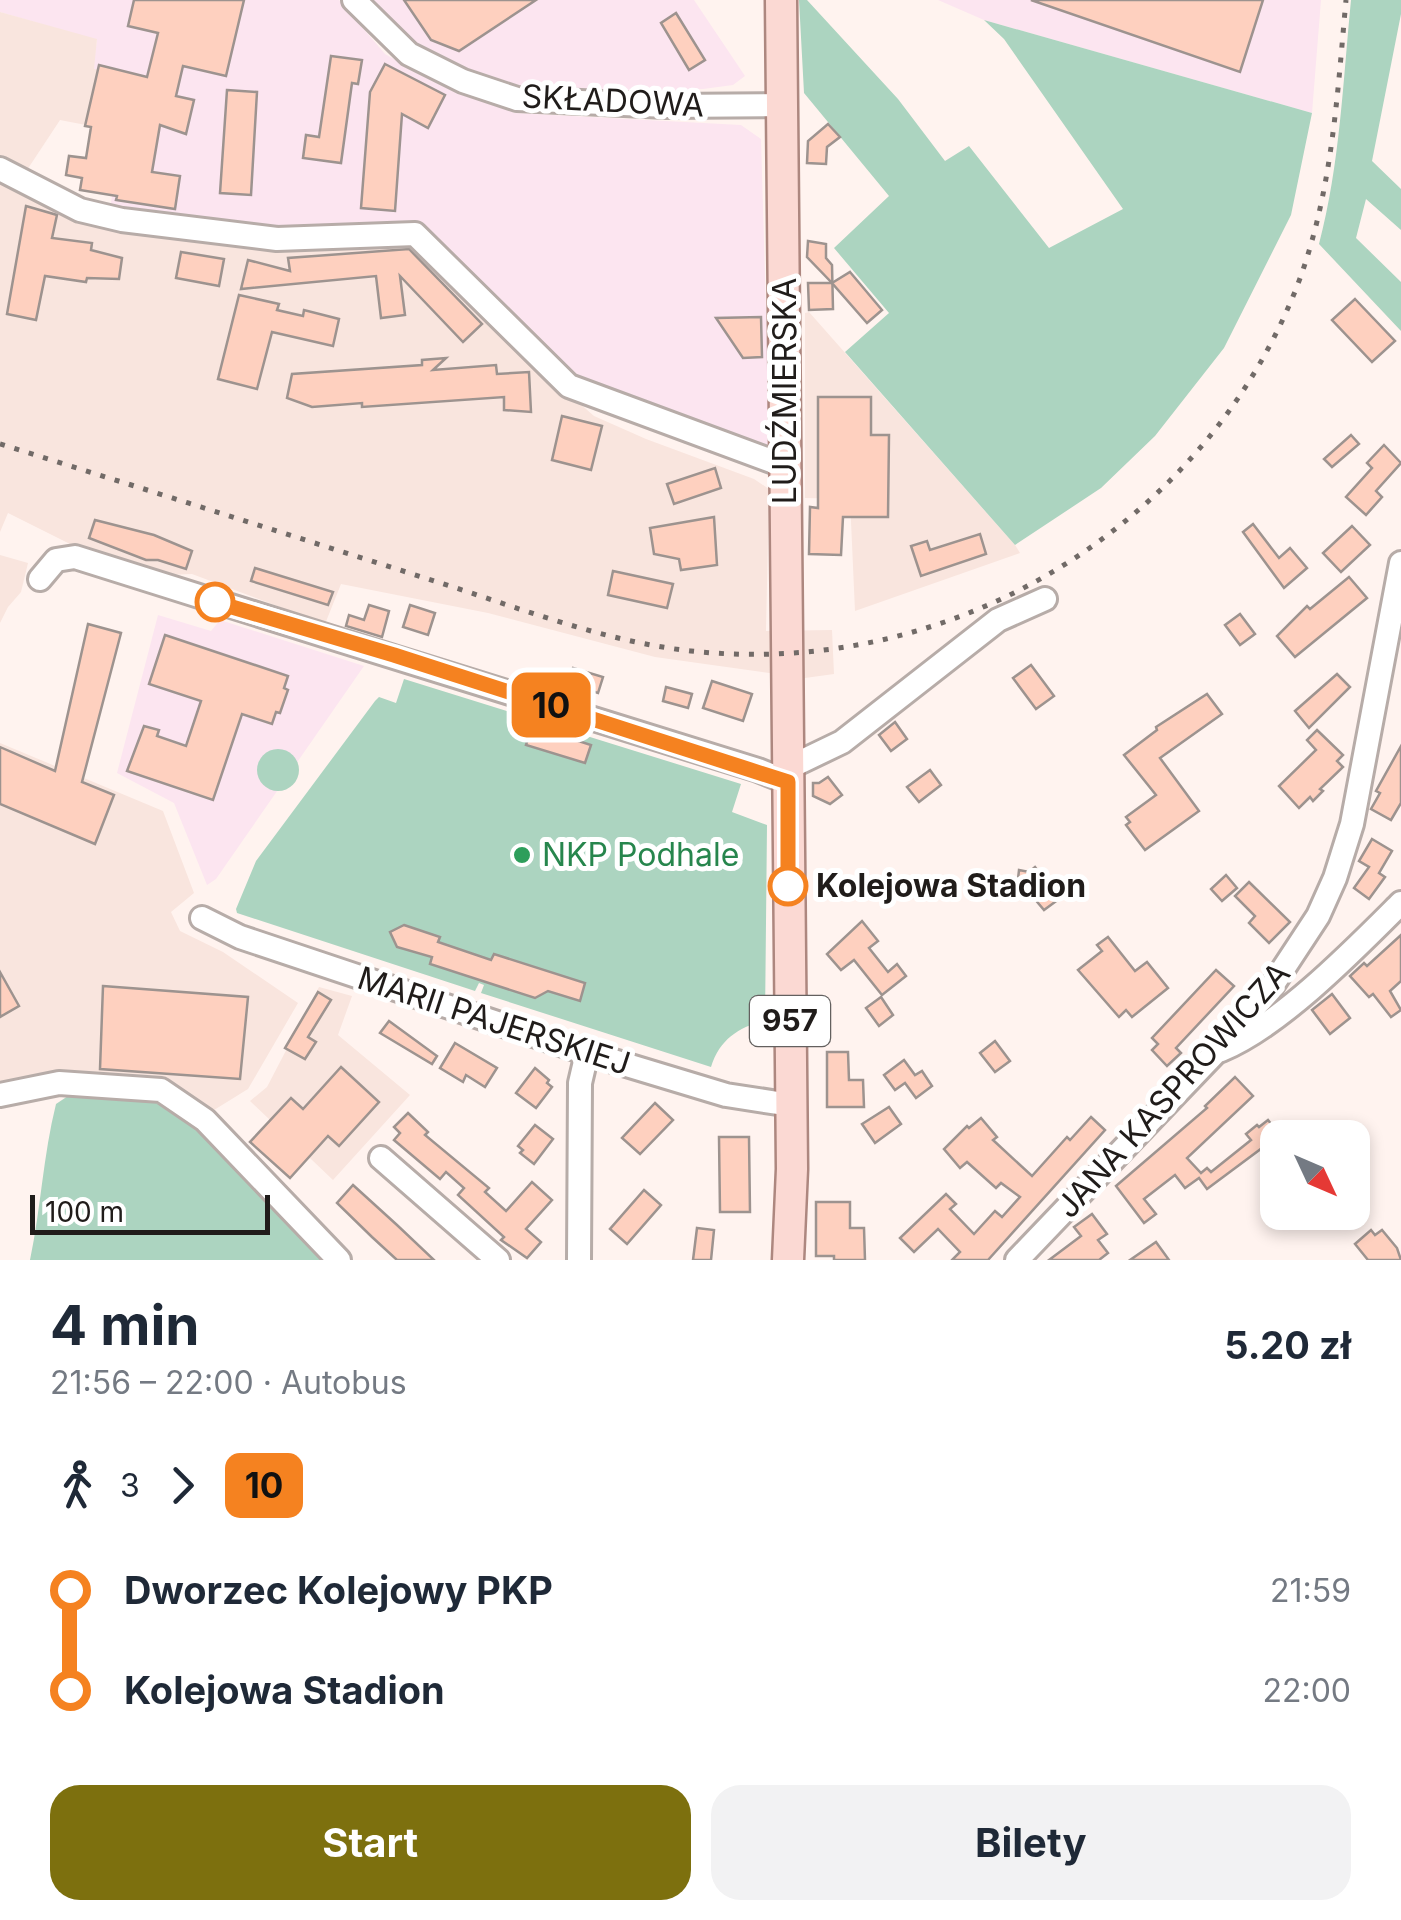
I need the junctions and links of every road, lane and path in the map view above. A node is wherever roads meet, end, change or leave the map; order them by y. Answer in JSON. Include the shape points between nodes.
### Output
{"nodes":[{"id":1,"x":354,"y":0,"type":"edge"},
{"id":2,"x":781,"y":0,"type":"edge"},
{"id":3,"x":782,"y":105,"type":"junction"},
{"id":4,"x":0,"y":169,"type":"edge"},
{"id":5,"x":785,"y":466,"type":"junction"},
{"id":6,"x":1401,"y":563,"type":"edge"},
{"id":7,"x":40,"y":579,"type":"dead end"},
{"id":8,"x":1044,"y":599,"type":"dead end"},
{"id":9,"x":788,"y":775,"type":"junction"},
{"id":10,"x":1401,"y":903,"type":"edge"},
{"id":11,"x":202,"y":918,"type":"dead end"},
{"id":12,"x":587,"y":1053,"type":"junction"},
{"id":13,"x":1214,"y":1054,"type":"junction"},
{"id":14,"x":0,"y":1095,"type":"edge"},
{"id":15,"x":791,"y":1105,"type":"junction"},
{"id":16,"x":381,"y":1158,"type":"dead end"},
{"id":17,"x":339,"y":1260,"type":"edge"},
{"id":18,"x":498,"y":1260,"type":"edge"},
{"id":19,"x":580,"y":1260,"type":"edge"},
{"id":20,"x":788,"y":1260,"type":"edge"},
{"id":21,"x":1017,"y":1260,"type":"edge"}],
"edges":[{"from":1,"to":3,"type":"street","name":"SKŁADOWA","via":[[409,54],[518,99]]},
{"from":2,"to":3,"type":"main road","name":"LUDŹMIERSKA","number":"957"},
{"from":3,"to":5,"type":"main road","name":"LUDŹMIERSKA","number":"957"},
{"from":4,"to":5,"type":"street","via":[[80,210],[122,220],[277,239],[415,234],[569,386]]},
{"from":5,"to":9,"type":"main road","name":"LUDŹMIERSKA","number":"957"},
{"from":6,"to":13,"type":"street","name":"JANA KASPROWICZA","via":[[1352,824],[1335,878],[1295,956]]},
{"from":7,"to":9,"type":"street","via":[[56,560],[76,558]]},
{"from":8,"to":9,"type":"street","via":[[998,620],[842,742]]},
{"from":9,"to":15,"type":"main road","number":"957"},
{"from":10,"to":13,"type":"street","via":[[1249,1039]]},
{"from":11,"to":12,"type":"street","name":"MARII PAJERSKIEJ","via":[[240,938]]},
{"from":12,"to":15,"type":"street","name":"MARII PAJERSKIEJ","via":[[726,1095]]},
{"from":12,"to":19,"type":"street","via":[[580,1083]]},
{"from":13,"to":21,"type":"street","name":"JANA KASPROWICZA"},
{"from":14,"to":17,"type":"street","via":[[60,1082],[161,1090],[205,1120]]},
{"from":15,"to":20,"type":"main road","number":"957"},
{"from":16,"to":18,"type":"street"}]}
